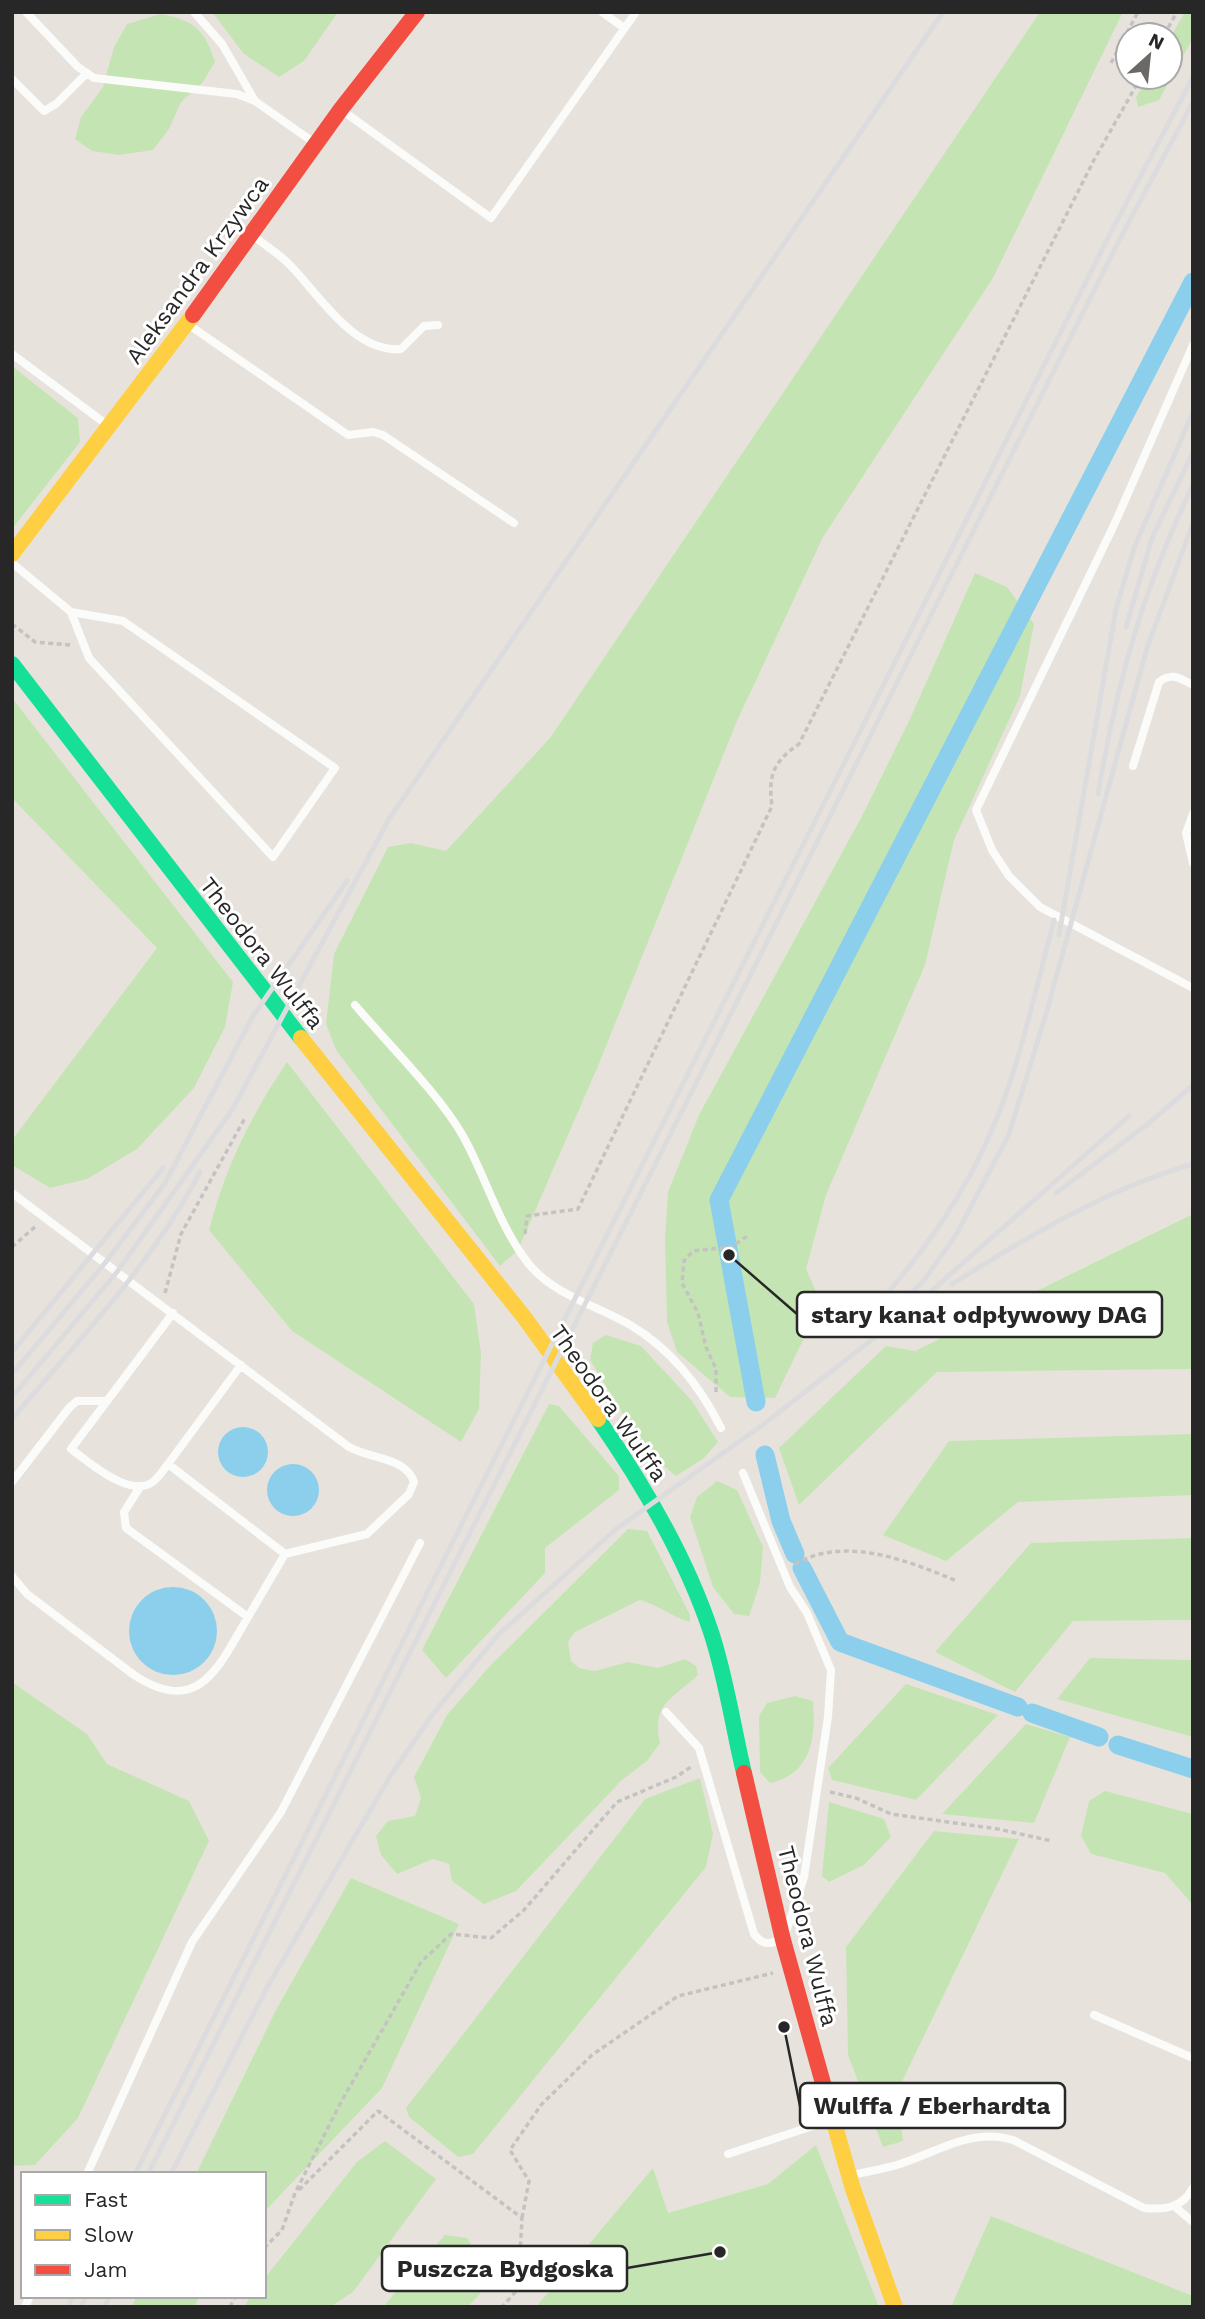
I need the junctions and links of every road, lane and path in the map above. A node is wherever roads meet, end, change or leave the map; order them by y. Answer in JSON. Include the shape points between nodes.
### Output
{"nodes":[{"id":1,"x":26,"y":12,"type":"edge"},
{"id":2,"x":194,"y":12,"type":"edge"},
{"id":3,"x":417,"y":12,"type":"edge"},
{"id":4,"x":602,"y":12,"type":"edge"},
{"id":5,"x":636,"y":12,"type":"edge"},
{"id":6,"x":1138,"y":12,"type":"edge"},
{"id":7,"x":624,"y":28,"type":"junction"},
{"id":8,"x":1111,"y":63,"type":"dead end"},
{"id":9,"x":87,"y":73,"type":"junction"},
{"id":10,"x":12,"y":79,"type":"edge"},
{"id":11,"x":1133,"y":91,"type":"edge"},
{"id":12,"x":255,"y":101,"type":"junction"},
{"id":13,"x":341,"y":109,"type":"junction"},
{"id":14,"x":316,"y":144,"type":"junction"},
{"id":15,"x":253,"y":235,"type":"junction"},
{"id":16,"x":186,"y":323,"type":"junction"},
{"id":17,"x":438,"y":325,"type":"dead end"},
{"id":18,"x":1193,"y":345,"type":"edge"},
{"id":19,"x":12,"y":354,"type":"edge"},
{"id":20,"x":109,"y":426,"type":"junction"},
{"id":21,"x":514,"y":523,"type":"dead end"},
{"id":22,"x":12,"y":554,"type":"edge"},
{"id":23,"x":12,"y":564,"type":"edge"},
{"id":24,"x":71,"y":612,"type":"junction"},
{"id":25,"x":12,"y":624,"type":"edge"},
{"id":26,"x":85,"y":646,"type":"junction"},
{"id":27,"x":12,"y":664,"type":"edge"},
{"id":28,"x":1193,"y":685,"type":"edge"},
{"id":29,"x":1133,"y":766,"type":"dead end"},
{"id":30,"x":1193,"y":814,"type":"edge"},
{"id":31,"x":1193,"y":863,"type":"edge"},
{"id":32,"x":1193,"y":988,"type":"edge"},
{"id":33,"x":355,"y":1005,"type":"dead end"},
{"id":34,"x":246,"y":1118,"type":"dead end"},
{"id":35,"x":12,"y":1193,"type":"edge"},
{"id":36,"x":46,"y":1218,"type":"junction"},
{"id":37,"x":749,"y":1236,"type":"dead end"},
{"id":38,"x":12,"y":1247,"type":"edge"},
{"id":39,"x":522,"y":1254,"type":"junction"},
{"id":40,"x":163,"y":1306,"type":"junction"},
{"id":41,"x":173,"y":1313,"type":"junction"},
{"id":42,"x":241,"y":1365,"type":"junction"},
{"id":43,"x":107,"y":1401,"type":"junction"},
{"id":44,"x":710,"y":1408,"type":"junction"},
{"id":45,"x":721,"y":1428,"type":"dead end"},
{"id":46,"x":168,"y":1464,"type":"junction"},
{"id":47,"x":743,"y":1472,"type":"dead end"},
{"id":48,"x":12,"y":1482,"type":"edge"},
{"id":49,"x":140,"y":1487,"type":"junction"},
{"id":50,"x":420,"y":1542,"type":"dead end"},
{"id":51,"x":285,"y":1554,"type":"junction"},
{"id":52,"x":784,"y":1571,"type":"junction"},
{"id":53,"x":12,"y":1576,"type":"edge"},
{"id":54,"x":957,"y":1581,"type":"dead end"},
{"id":55,"x":248,"y":1617,"type":"junction"},
{"id":56,"x":666,"y":1712,"type":"dead end"},
{"id":57,"x":703,"y":1759,"type":"junction"},
{"id":58,"x":817,"y":1788,"type":"junction"},
{"id":59,"x":1052,"y":1841,"type":"dead end"},
{"id":60,"x":783,"y":1940,"type":"junction"},
{"id":61,"x":790,"y":1963,"type":"junction"},
{"id":62,"x":1094,"y":2015,"type":"dead end"},
{"id":63,"x":1193,"y":2058,"type":"edge"},
{"id":64,"x":834,"y":2119,"type":"junction"},
{"id":65,"x":727,"y":2154,"type":"dead end"},
{"id":66,"x":88,"y":2172,"type":"edge"},
{"id":67,"x":850,"y":2176,"type":"junction"},
{"id":68,"x":1193,"y":2188,"type":"edge"},
{"id":69,"x":295,"y":2193,"type":"junction"},
{"id":70,"x":1174,"y":2206,"type":"junction"},
{"id":71,"x":522,"y":2218,"type":"junction"},
{"id":72,"x":1193,"y":2222,"type":"edge"},
{"id":73,"x":266,"y":2246,"type":"edge"},
{"id":74,"x":502,"y":2307,"type":"edge"},
{"id":75,"x":895,"y":2307,"type":"edge"}],
"edges":[{"from":1,"to":9,"type":"lane"},
{"from":2,"to":12,"type":"lane","via":[[222,44]]},
{"from":3,"to":13,"type":"street","name":"Aleksandra Krzywca"},
{"from":4,"to":7,"type":"lane"},
{"from":5,"to":7,"type":"lane"},
{"from":6,"to":8,"type":"path"},
{"from":7,"to":13,"type":"lane","via":[[491,218]]},
{"from":9,"to":10,"type":"lane","via":[[44,111]]},
{"from":9,"to":12,"type":"lane","via":[[120,82],[213,89]]},
{"from":11,"to":39,"type":"path","via":[[799,744],[779,757],[769,784],[772,806],[578,1209],[527,1216]]},
{"from":12,"to":14,"type":"lane"},
{"from":13,"to":14,"type":"street","name":"Aleksandra Krzywca"},
{"from":14,"to":15,"type":"street","name":"Aleksandra Krzywca"},
{"from":15,"to":16,"type":"street","name":"Aleksandra Krzywca"},
{"from":15,"to":17,"type":"lane","via":[[288,263],[335,318],[382,346],[401,349],[424,326]]},
{"from":16,"to":20,"type":"street","name":"Aleksandra Krzywca"},
{"from":16,"to":21,"type":"lane","via":[[348,435],[383,435]]},
{"from":18,"to":32,"type":"lane","via":[[1115,523],[976,810],[992,850],[1009,876],[1040,907]]},
{"from":19,"to":20,"type":"lane"},
{"from":20,"to":22,"type":"street","name":"Aleksandra Krzywca"},
{"from":23,"to":24,"type":"lane"},
{"from":24,"to":26,"type":"lane"},
{"from":24,"to":26,"type":"lane","via":[[123,621],[335,768],[273,857],[89,658]]},
{"from":25,"to":26,"type":"path","via":[[35,642]]},
{"from":27,"to":60,"type":"street","name":"Theodora Wulffa","via":[[590,1407],[639,1481],[694,1583],[711,1633]]},
{"from":28,"to":29,"type":"lane","via":[[1174,676],[1159,682]]},
{"from":30,"to":31,"type":"lane","via":[[1186,833]]},
{"from":33,"to":39,"type":"lane","via":[[462,1134]]},
{"from":34,"to":40,"type":"path","via":[[181,1234]]},
{"from":35,"to":36,"type":"lane"},
{"from":36,"to":38,"type":"path"},
{"from":36,"to":40,"type":"lane"},
{"from":37,"to":44,"type":"path","via":[[731,1247],[693,1251],[684,1261],[682,1283],[698,1313],[716,1369]]},
{"from":39,"to":44,"type":"lane","via":[[544,1280],[632,1326],[674,1360],[704,1394]]},
{"from":40,"to":41,"type":"lane"},
{"from":41,"to":42,"type":"lane"},
{"from":41,"to":43,"type":"lane"},
{"from":42,"to":46,"type":"lane"},
{"from":42,"to":51,"type":"lane","via":[[349,1447],[364,1456],[398,1463],[411,1473],[414,1482],[409,1494],[367,1534]]},
{"from":43,"to":48,"type":"lane","via":[[78,1401],[69,1408]]},
{"from":43,"to":49,"type":"lane","via":[[71,1449],[109,1477]]},
{"from":44,"to":45,"type":"lane"},
{"from":46,"to":49,"type":"lane","via":[[153,1482]]},
{"from":46,"to":51,"type":"lane"},
{"from":47,"to":52,"type":"lane"},
{"from":49,"to":55,"type":"lane","via":[[124,1511],[125,1528]]},
{"from":50,"to":66,"type":"lane","via":[[281,1812],[192,1942]]},
{"from":51,"to":55,"type":"lane"},
{"from":52,"to":54,"type":"path","via":[[818,1556],[872,1552]]},
{"from":52,"to":58,"type":"lane","via":[[831,1670]]},
{"from":53,"to":55,"type":"lane","via":[[37,1602],[134,1675],[161,1689],[189,1689],[213,1675]]},
{"from":56,"to":57,"type":"lane","via":[[699,1748]]},
{"from":57,"to":60,"type":"lane","via":[[754,1934],[767,1945]]},
{"from":57,"to":69,"type":"path","via":[[676,1777],[617,1802],[524,1910],[491,1938],[451,1934],[421,1962]]},
{"from":58,"to":59,"type":"path","via":[[856,1798],[891,1815]]},
{"from":58,"to":60,"type":"lane","via":[[804,1877]]},
{"from":60,"to":61,"type":"street","name":"Theodora Wulffa"},
{"from":61,"to":64,"type":"street","name":"Theodora Wulffa"},
{"from":61,"to":71,"type":"path","via":[[773,1973],[678,1996],[592,2055],[541,2105],[510,2150],[529,2181]]},
{"from":62,"to":63,"type":"lane"},
{"from":64,"to":65,"type":"lane"},
{"from":64,"to":67,"type":"street","name":"Theodora Wulffa"},
{"from":67,"to":70,"type":"lane","via":[[996,2134],[1144,2208]]},
{"from":67,"to":75,"type":"street","name":"Theodora Wulffa"},
{"from":68,"to":70,"type":"lane"},
{"from":69,"to":71,"type":"path","via":[[379,2111]]},
{"from":69,"to":73,"type":"path","via":[[282,2230]]},
{"from":70,"to":72,"type":"lane"},
{"from":71,"to":74,"type":"path","via":[[518,2289]]}]}
